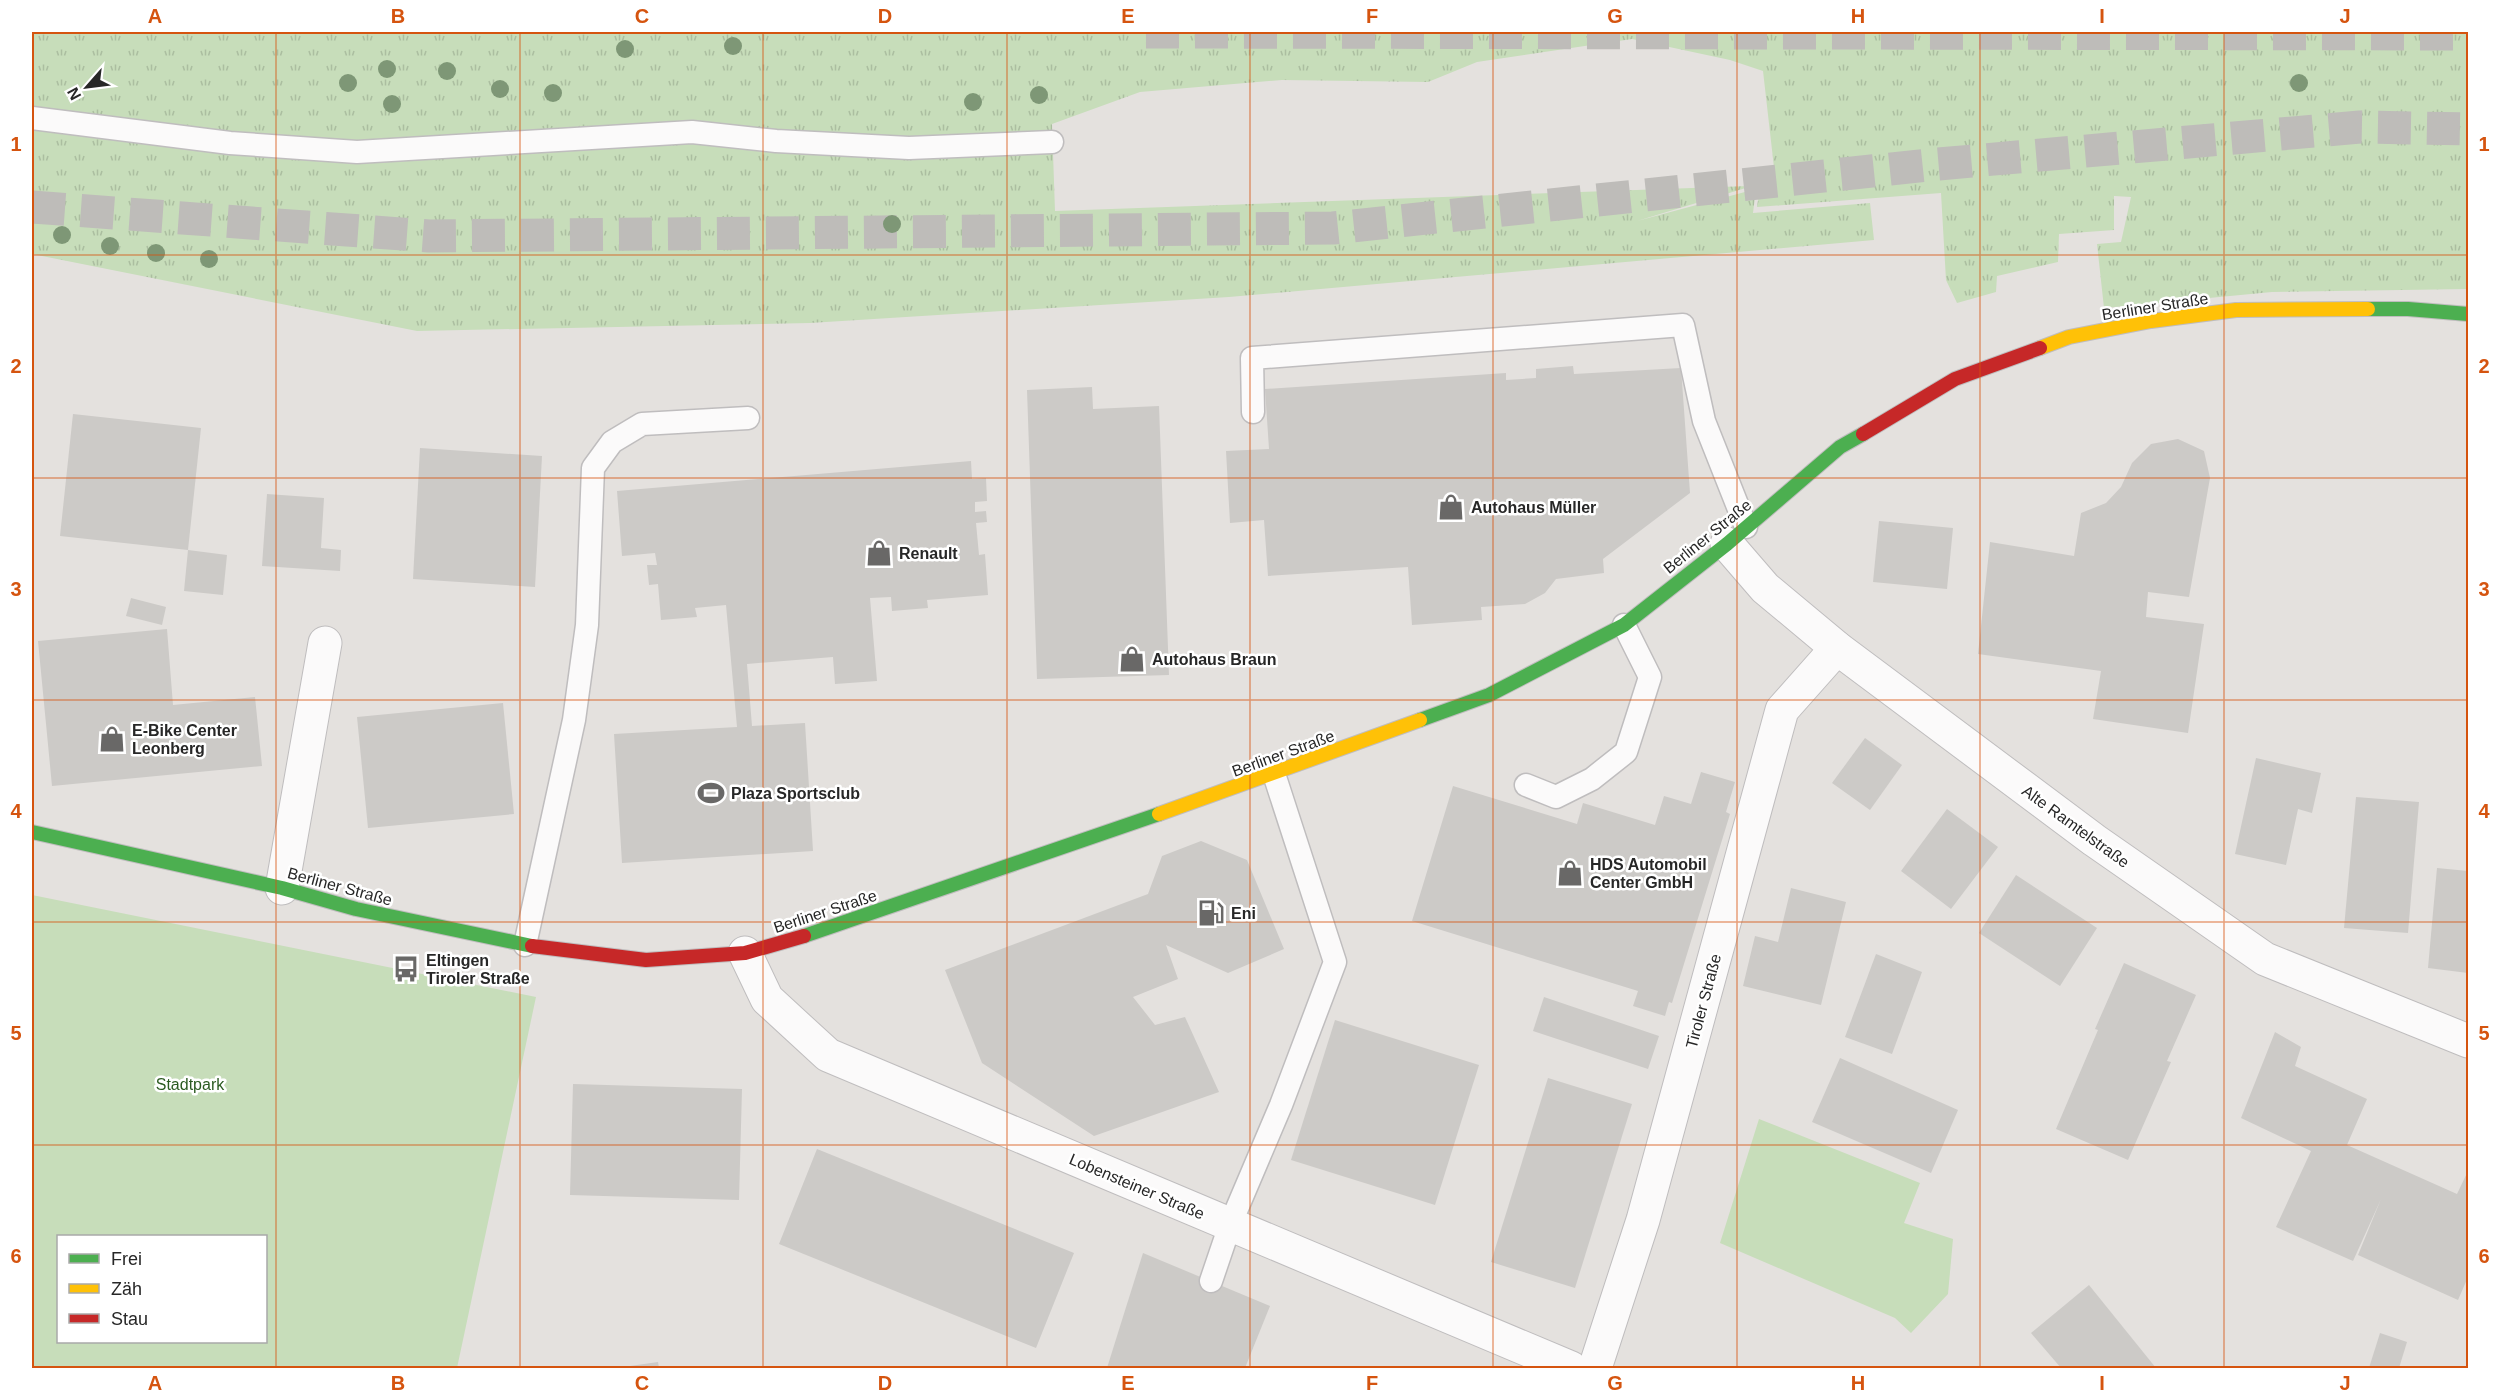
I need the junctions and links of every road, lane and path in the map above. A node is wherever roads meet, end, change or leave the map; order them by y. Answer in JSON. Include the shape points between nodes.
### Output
{"nodes":[{"id":1,"x":32,"y":118,"type":"edge"},
{"id":2,"x":1052,"y":142,"type":"dead end"},
{"id":3,"x":2469,"y":314,"type":"edge"},
{"id":4,"x":1253,"y":412,"type":"dead end"},
{"id":5,"x":748,"y":418,"type":"dead end"},
{"id":6,"x":1736,"y":535,"type":"junction"},
{"id":7,"x":1624,"y":625,"type":"junction"},
{"id":8,"x":325,"y":643,"type":"dead end"},
{"id":9,"x":1837,"y":648,"type":"junction"},
{"id":10,"x":1274,"y":774,"type":"junction"},
{"id":11,"x":1526,"y":785,"type":"dead end"},
{"id":12,"x":32,"y":832,"type":"edge"},
{"id":13,"x":282,"y":888,"type":"junction"},
{"id":14,"x":525,"y":945,"type":"junction"},
{"id":15,"x":745,"y":953,"type":"junction"},
{"id":16,"x":2469,"y":1041,"type":"edge"},
{"id":17,"x":1230,"y":1225,"type":"junction"},
{"id":18,"x":1211,"y":1281,"type":"dead end"},
{"id":19,"x":1571,"y":1368,"type":"edge"},
{"id":20,"x":1595,"y":1368,"type":"edge"}],
"edges":[{"from":1,"to":2,"type":"lane","via":[[230,143],[357,152],[692,132],[909,148]]},
{"from":3,"to":6,"type":"main road","name":"Berliner Straße","via":[[2408,309],[2236,310],[2151,321],[2069,338],[1955,380],[1840,447]]},
{"from":4,"to":6,"type":"lane","via":[[1252,358],[1683,324],[1704,421]]},
{"from":5,"to":14,"type":"lane","via":[[642,424],[612,442],[593,468],[586,625],[574,720]]},
{"from":6,"to":7,"type":"main road","name":"Berliner Straße"},
{"from":6,"to":9,"type":"street","name":"Alte Ramtelstraße","via":[[1765,588]]},
{"from":7,"to":10,"type":"main road","name":"Berliner Straße","via":[[1489,695]]},
{"from":7,"to":11,"type":"lane","via":[[1650,676],[1626,753],[1592,779],[1556,797]]},
{"from":8,"to":13,"type":"street"},
{"from":9,"to":16,"type":"street","name":"Alte Ramtelstraße","via":[[2094,840],[2265,959]]},
{"from":9,"to":20,"type":"street","name":"Tiroler Straße","via":[[1782,710],[1643,1220]]},
{"from":10,"to":15,"type":"main road","name":"Berliner Straße","via":[[823,932]]},
{"from":10,"to":17,"type":"lane","via":[[1335,962]]},
{"from":12,"to":13,"type":"main road","name":"Berliner Straße"},
{"from":13,"to":14,"type":"main road","name":"Berliner Straße","via":[[366,911]]},
{"from":14,"to":15,"type":"main road","name":"Berliner Straße","via":[[646,960]]},
{"from":15,"to":17,"type":"street","name":"Lobensteiner Straße","via":[[767,999],[828,1055]]},
{"from":17,"to":18,"type":"lane"},
{"from":17,"to":19,"type":"street","name":"Lobensteiner Straße"}]}
